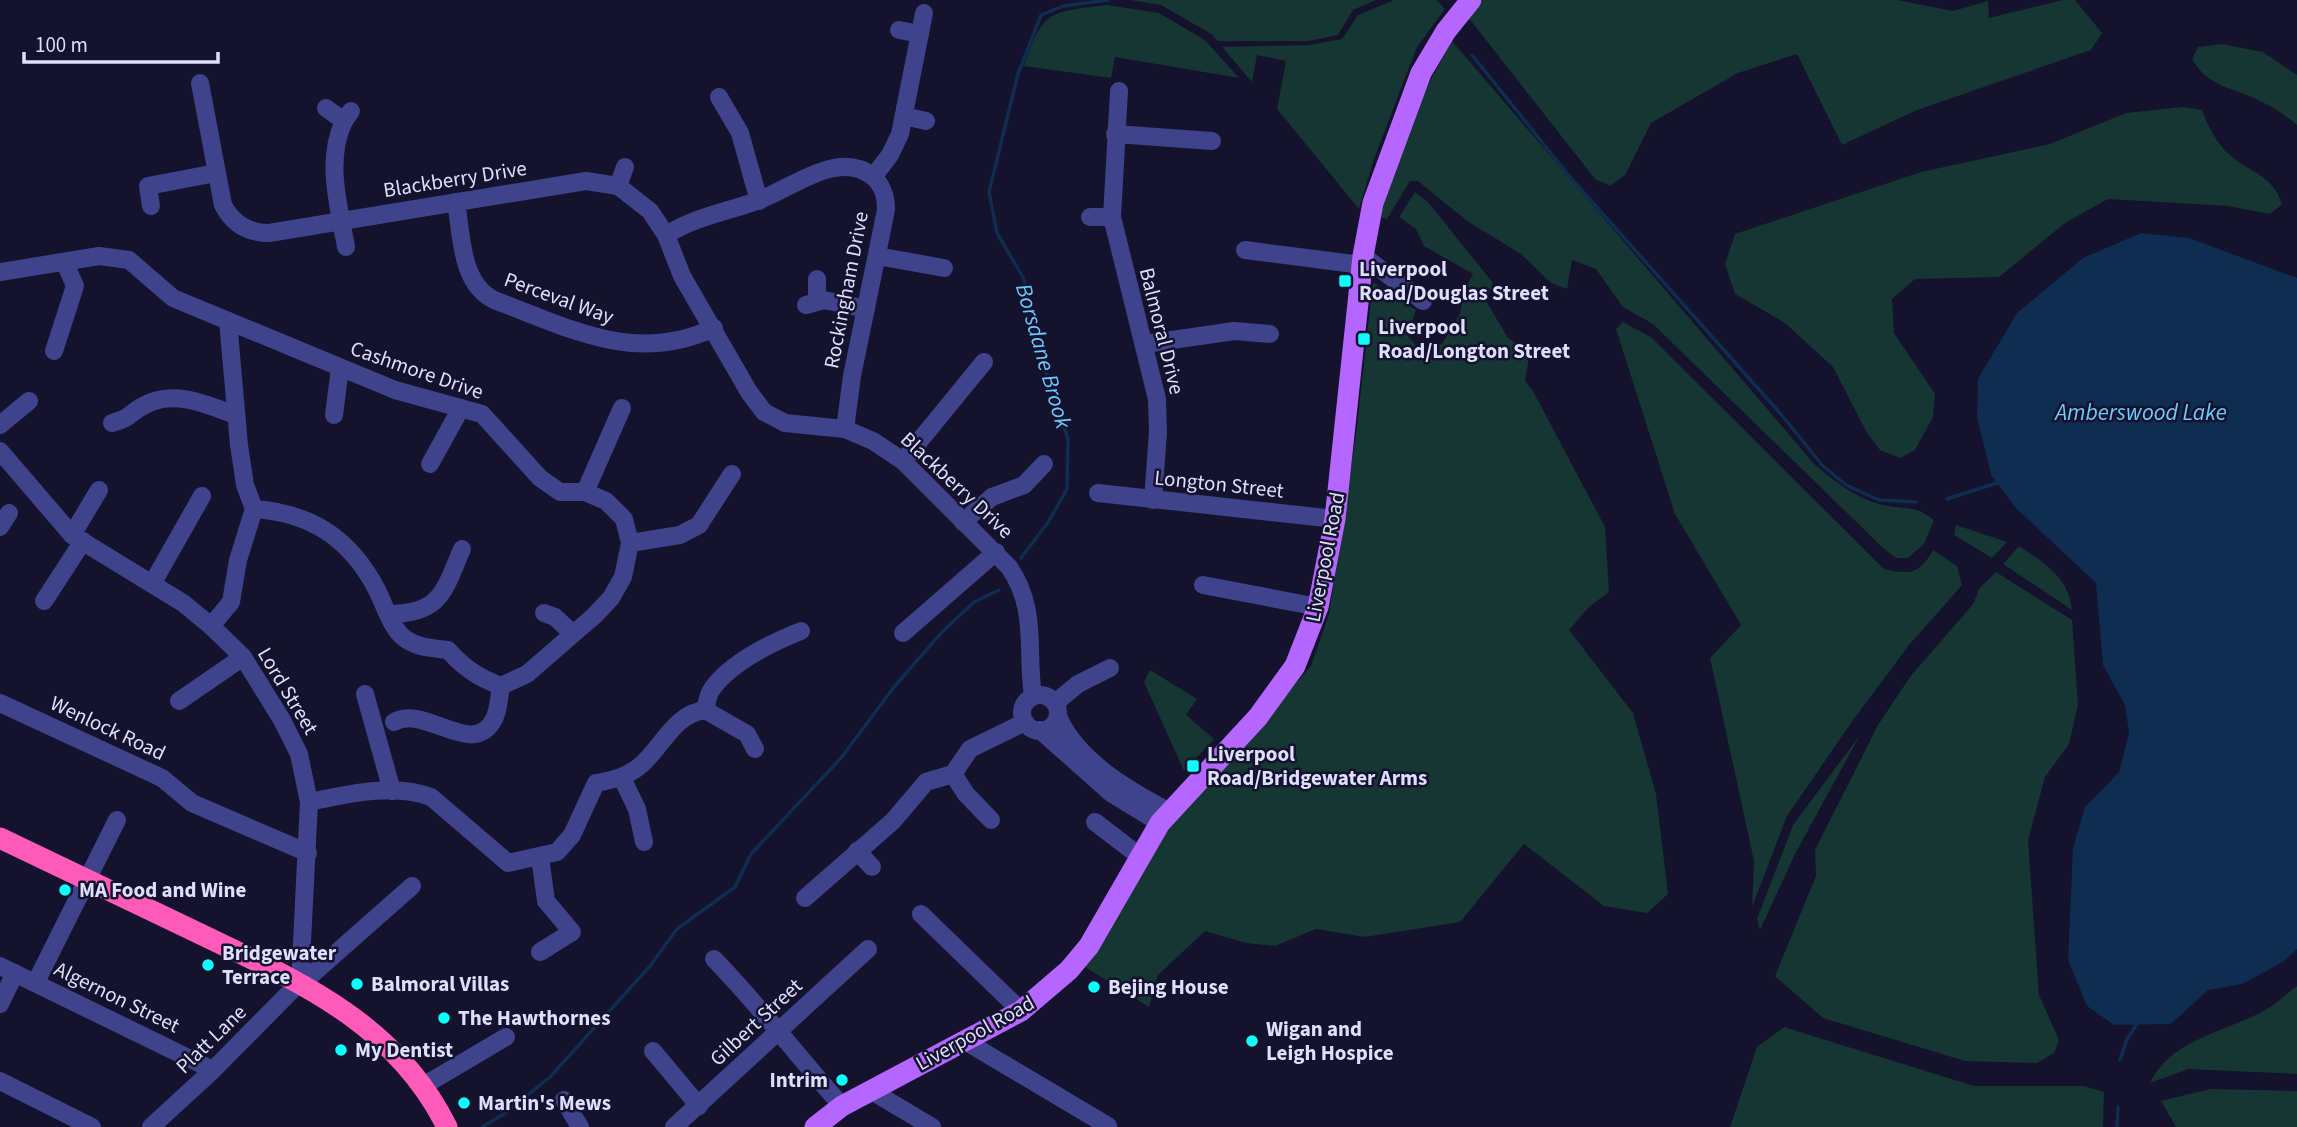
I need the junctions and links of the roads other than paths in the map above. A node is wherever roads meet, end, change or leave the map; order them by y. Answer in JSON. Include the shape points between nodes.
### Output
{"nodes":[{"id":1,"x":1471,"y":0,"type":"edge"},
{"id":2,"x":924,"y":13,"type":"dead end"},
{"id":3,"x":898,"y":30,"type":"dead end"},
{"id":4,"x":920,"y":34,"type":"junction"},
{"id":5,"x":201,"y":80,"type":"dead end"},
{"id":6,"x":1119,"y":91,"type":"dead end"},
{"id":7,"x":718,"y":96,"type":"dead end"},
{"id":8,"x":326,"y":108,"type":"dead end"},
{"id":9,"x":904,"y":116,"type":"junction"},
{"id":10,"x":926,"y":121,"type":"dead end"},
{"id":11,"x":1115,"y":134,"type":"junction"},
{"id":12,"x":1212,"y":141,"type":"dead end"},
{"id":13,"x":625,"y":167,"type":"dead end"},
{"id":14,"x":216,"y":173,"type":"junction"},
{"id":15,"x":873,"y":177,"type":"junction"},
{"id":16,"x":618,"y":186,"type":"junction"},
{"id":17,"x":759,"y":201,"type":"junction"},
{"id":18,"x":456,"y":202,"type":"junction"},
{"id":19,"x":151,"y":206,"type":"dead end"},
{"id":20,"x":1090,"y":217,"type":"dead end"},
{"id":21,"x":1112,"y":217,"type":"junction"},
{"id":22,"x":342,"y":220,"type":"junction"},
{"id":23,"x":666,"y":234,"type":"junction"},
{"id":24,"x":346,"y":247,"type":"dead end"},
{"id":25,"x":1245,"y":250,"type":"dead end"},
{"id":26,"x":877,"y":256,"type":"junction"},
{"id":27,"x":1362,"y":260,"type":"junction"},
{"id":28,"x":65,"y":263,"type":"junction"},
{"id":29,"x":944,"y":268,"type":"dead end"},
{"id":30,"x":0,"y":272,"type":"edge"},
{"id":31,"x":817,"y":279,"type":"dead end"},
{"id":32,"x":1423,"y":301,"type":"dead end"},
{"id":33,"x":866,"y":309,"type":"junction"},
{"id":34,"x":228,"y":321,"type":"junction"},
{"id":35,"x":714,"y":328,"type":"junction"},
{"id":36,"x":1270,"y":334,"type":"dead end"},
{"id":37,"x":1145,"y":344,"type":"junction"},
{"id":38,"x":54,"y":351,"type":"dead end"},
{"id":39,"x":984,"y":362,"type":"dead end"},
{"id":40,"x":340,"y":368,"type":"junction"},
{"id":41,"x":29,"y":401,"type":"dead end"},
{"id":42,"x":461,"y":408,"type":"junction"},
{"id":43,"x":622,"y":408,"type":"dead end"},
{"id":44,"x":235,"y":415,"type":"junction"},
{"id":45,"x":334,"y":415,"type":"dead end"},
{"id":46,"x":112,"y":423,"type":"dead end"},
{"id":47,"x":0,"y":425,"type":"edge"},
{"id":48,"x":845,"y":429,"type":"junction"},
{"id":49,"x":0,"y":451,"type":"edge"},
{"id":50,"x":903,"y":461,"type":"junction"},
{"id":51,"x":430,"y":464,"type":"dead end"},
{"id":52,"x":1044,"y":464,"type":"dead end"},
{"id":53,"x":732,"y":474,"type":"dead end"},
{"id":54,"x":99,"y":490,"type":"dead end"},
{"id":55,"x":585,"y":492,"type":"junction"},
{"id":56,"x":1098,"y":493,"type":"dead end"},
{"id":57,"x":202,"y":496,"type":"dead end"},
{"id":58,"x":1153,"y":500,"type":"junction"},
{"id":59,"x":254,"y":509,"type":"junction"},
{"id":60,"x":1335,"y":519,"type":"junction"},
{"id":61,"x":963,"y":522,"type":"junction"},
{"id":62,"x":78,"y":538,"type":"junction"},
{"id":63,"x":630,"y":543,"type":"junction"},
{"id":64,"x":462,"y":549,"type":"dead end"},
{"id":65,"x":996,"y":552,"type":"junction"},
{"id":66,"x":152,"y":584,"type":"junction"},
{"id":67,"x":1203,"y":585,"type":"dead end"},
{"id":68,"x":44,"y":601,"type":"dead end"},
{"id":69,"x":1318,"y":607,"type":"junction"},
{"id":70,"x":544,"y":613,"type":"dead end"},
{"id":71,"x":389,"y":614,"type":"junction"},
{"id":72,"x":211,"y":626,"type":"junction"},
{"id":73,"x":801,"y":631,"type":"dead end"},
{"id":74,"x":572,"y":633,"type":"junction"},
{"id":75,"x":903,"y":633,"type":"dead end"},
{"id":76,"x":243,"y":657,"type":"junction"},
{"id":77,"x":1110,"y":668,"type":"dead end"},
{"id":78,"x":501,"y":686,"type":"junction"},
{"id":79,"x":365,"y":694,"type":"dead end"},
{"id":80,"x":1033,"y":696,"type":"junction"},
{"id":81,"x":179,"y":701,"type":"dead end"},
{"id":82,"x":0,"y":703,"type":"edge"},
{"id":83,"x":1057,"y":709,"type":"junction"},
{"id":84,"x":705,"y":710,"type":"junction"},
{"id":85,"x":394,"y":722,"type":"dead end"},
{"id":86,"x":1032,"y":726,"type":"junction"},
{"id":87,"x":755,"y":749,"type":"dead end"},
{"id":88,"x":953,"y":774,"type":"junction"},
{"id":89,"x":622,"y":778,"type":"junction"},
{"id":90,"x":392,"y":791,"type":"junction"},
{"id":91,"x":309,"y":802,"type":"junction"},
{"id":92,"x":1164,"y":817,"type":"junction"},
{"id":93,"x":117,"y":820,"type":"dead end"},
{"id":94,"x":991,"y":820,"type":"dead end"},
{"id":95,"x":1095,"y":822,"type":"dead end"},
{"id":96,"x":0,"y":838,"type":"edge"},
{"id":97,"x":645,"y":842,"type":"dead end"},
{"id":98,"x":857,"y":851,"type":"junction"},
{"id":99,"x":308,"y":853,"type":"junction"},
{"id":100,"x":1138,"y":855,"type":"junction"},
{"id":101,"x":540,"y":857,"type":"junction"},
{"id":102,"x":872,"y":867,"type":"dead end"},
{"id":103,"x":88,"y":880,"type":"junction"},
{"id":104,"x":412,"y":886,"type":"dead end"},
{"id":105,"x":806,"y":898,"type":"dead end"},
{"id":106,"x":921,"y":914,"type":"dead end"},
{"id":107,"x":867,"y":949,"type":"dead end"},
{"id":108,"x":540,"y":952,"type":"dead end"},
{"id":109,"x":714,"y":959,"type":"dead end"},
{"id":110,"x":7,"y":969,"type":"edge"},
{"id":111,"x":36,"y":982,"type":"junction"},
{"id":112,"x":300,"y":982,"type":"junction"},
{"id":113,"x":0,"y":1004,"type":"edge"},
{"id":114,"x":1021,"y":1011,"type":"junction"},
{"id":115,"x":777,"y":1033,"type":"junction"},
{"id":116,"x":506,"y":1037,"type":"dead end"},
{"id":117,"x":965,"y":1041,"type":"junction"},
{"id":118,"x":653,"y":1051,"type":"dead end"},
{"id":119,"x":213,"y":1070,"type":"junction"},
{"id":120,"x":0,"y":1081,"type":"edge"},
{"id":121,"x":423,"y":1086,"type":"junction"},
{"id":122,"x":870,"y":1090,"type":"junction"},
{"id":123,"x":564,"y":1100,"type":"dead end"},
{"id":124,"x":699,"y":1106,"type":"junction"},
{"id":125,"x":842,"y":1106,"type":"junction"},
{"id":126,"x":1108,"y":1126,"type":"edge"},
{"id":127,"x":92,"y":1127,"type":"edge"},
{"id":128,"x":151,"y":1127,"type":"edge"},
{"id":129,"x":447,"y":1127,"type":"edge"},
{"id":130,"x":580,"y":1127,"type":"edge"},
{"id":131,"x":674,"y":1127,"type":"edge"},
{"id":132,"x":815,"y":1127,"type":"edge"},
{"id":133,"x":932,"y":1127,"type":"edge"}],
"edges":[{"from":1,"to":27,"type":"main road","name":"Liverpool Road","via":[[1432,53],[1410,97],[1373,203]]},
{"from":2,"to":4,"type":"street"},
{"from":3,"to":4,"type":"street"},
{"from":4,"to":9,"type":"street"},
{"from":5,"to":14,"type":"street","name":"Blackberry Drive"},
{"from":6,"to":11,"type":"street","name":"Balmoral Drive"},
{"from":7,"to":17,"type":"street","via":[[740,134]]},
{"from":8,"to":22,"type":"street","via":[[348,116],[336,143],[334,165]]},
{"from":9,"to":10,"type":"street"},
{"from":9,"to":15,"type":"street","via":[[895,148]]},
{"from":11,"to":12,"type":"street"},
{"from":11,"to":21,"type":"street","name":"Balmoral Drive"},
{"from":13,"to":16,"type":"street"},
{"from":14,"to":19,"type":"street","via":[[142,187]]},
{"from":14,"to":22,"type":"street","name":"Blackberry Drive","via":[[227,212],[250,231],[269,233]]},
{"from":15,"to":17,"type":"street","via":[[859,168],[837,167]]},
{"from":15,"to":26,"type":"street","name":"Rockingham Drive","via":[[886,202]]},
{"from":16,"to":18,"type":"street","name":"Blackberry Drive","via":[[586,181]]},
{"from":16,"to":23,"type":"street","name":"Blackberry Drive","via":[[641,201]]},
{"from":17,"to":23,"type":"street","via":[[691,221]]},
{"from":18,"to":22,"type":"street","name":"Blackberry Drive"},
{"from":18,"to":35,"type":"street","name":"Perceval Way","via":[[470,288],[494,300],[614,342],[679,342]]},
{"from":20,"to":21,"type":"street"},
{"from":21,"to":37,"type":"street","name":"Balmoral Drive"},
{"from":22,"to":24,"type":"street"},
{"from":23,"to":35,"type":"street","name":"Blackberry Drive","via":[[682,276]]},
{"from":25,"to":27,"type":"street"},
{"from":26,"to":29,"type":"street"},
{"from":26,"to":33,"type":"street","name":"Rockingham Drive"},
{"from":27,"to":32,"type":"street"},
{"from":27,"to":60,"type":"main road","name":"Liverpool Road"},
{"from":28,"to":30,"type":"street","name":"Cashmore Drive"},
{"from":28,"to":34,"type":"street","name":"Cashmore Drive","via":[[99,256],[129,260],[173,298]]},
{"from":28,"to":38,"type":"street","via":[[75,286]]},
{"from":31,"to":33,"type":"street","via":[[811,302]]},
{"from":33,"to":48,"type":"street","name":"Rockingham Drive"},
{"from":34,"to":40,"type":"street","name":"Cashmore Drive"},
{"from":34,"to":44,"type":"street"},
{"from":35,"to":48,"type":"street","name":"Blackberry Drive","via":[[753,399],[770,417],[794,425]]},
{"from":36,"to":37,"type":"street","via":[[1234,331]]},
{"from":37,"to":58,"type":"street","name":"Balmoral Drive","via":[[1158,416]]},
{"from":39,"to":50,"type":"street"},
{"from":40,"to":42,"type":"street","name":"Cashmore Drive","via":[[395,390]]},
{"from":40,"to":45,"type":"street"},
{"from":41,"to":47,"type":"street"},
{"from":42,"to":51,"type":"street"},
{"from":42,"to":55,"type":"street","name":"Cashmore Drive","via":[[482,414],[517,456],[560,492]]},
{"from":43,"to":55,"type":"street"},
{"from":44,"to":46,"type":"street","via":[[194,400],[165,399],[144,405],[130,419]]},
{"from":44,"to":59,"type":"street","via":[[245,485]]},
{"from":48,"to":50,"type":"street","name":"Blackberry Drive"},
{"from":49,"to":62,"type":"street","name":"Lord Street"},
{"from":50,"to":61,"type":"street","name":"Blackberry Drive"},
{"from":52,"to":61,"type":"street","via":[[1024,485],[992,497]]},
{"from":53,"to":63,"type":"street","via":[[699,525],[680,535]]},
{"from":54,"to":62,"type":"street"},
{"from":55,"to":63,"type":"street","name":"Cashmore Drive","via":[[606,501],[624,519]]},
{"from":56,"to":58,"type":"street","name":"Longton Street"},
{"from":57,"to":66,"type":"street"},
{"from":58,"to":60,"type":"street","name":"Longton Street"},
{"from":59,"to":71,"type":"street","via":[[280,510],[314,522],[339,540],[368,574]]},
{"from":59,"to":72,"type":"street","via":[[231,602]]},
{"from":60,"to":69,"type":"main road","name":"Liverpool Road"},
{"from":61,"to":65,"type":"street","name":"Blackberry Drive"},
{"from":62,"to":66,"type":"street","name":"Lord Street"},
{"from":62,"to":68,"type":"street"},
{"from":63,"to":74,"type":"street","via":[[623,577],[611,598]]},
{"from":64,"to":71,"type":"street","via":[[441,597],[414,614]]},
{"from":65,"to":75,"type":"street"},
{"from":65,"to":80,"type":"street","name":"Blackberry Drive","via":[[1020,582],[1029,608]]},
{"from":66,"to":72,"type":"street","name":"Lord Street"},
{"from":67,"to":69,"type":"street"},
{"from":69,"to":92,"type":"main road","name":"Liverpool Road","via":[[1303,651],[1270,702]]},
{"from":70,"to":74,"type":"street"},
{"from":71,"to":78,"type":"street","via":[[401,636],[418,647],[448,650],[481,679]]},
{"from":72,"to":76,"type":"street","name":"Lord Street"},
{"from":73,"to":84,"type":"street","via":[[730,672],[711,689]]},
{"from":74,"to":78,"type":"street","via":[[527,674]]},
{"from":76,"to":81,"type":"street"},
{"from":76,"to":91,"type":"street","name":"Lord Street","via":[[299,754]]},
{"from":77,"to":83,"type":"street","via":[[1078,684]]},
{"from":78,"to":85,"type":"street","via":[[494,719],[479,733],[457,735],[432,721],[405,715]]},
{"from":79,"to":90,"type":"street"},
{"from":80,"to":83,"type":"street","via":[[1048,696]]},
{"from":80,"to":86,"type":"street","via":[[1023,710]]},
{"from":82,"to":99,"type":"street","name":"Wenlock Road","via":[[162,778],[192,803]]},
{"from":83,"to":86,"type":"street","via":[[1054,725]]},
{"from":83,"to":92,"type":"street","via":[[1068,734]]},
{"from":84,"to":87,"type":"street","via":[[747,734]]},
{"from":84,"to":89,"type":"street","via":[[692,711],[678,721],[640,765]]},
{"from":86,"to":88,"type":"street","via":[[970,749]]},
{"from":86,"to":92,"type":"street","via":[[1111,793]]},
{"from":88,"to":94,"type":"street"},
{"from":88,"to":98,"type":"street","via":[[926,782],[893,821]]},
{"from":89,"to":97,"type":"street"},
{"from":89,"to":101,"type":"street","via":[[596,783],[572,835],[557,852]]},
{"from":90,"to":91,"type":"street","via":[[360,791]]},
{"from":90,"to":101,"type":"street","via":[[431,797],[508,863]]},
{"from":91,"to":99,"type":"street","name":"Lord Street"},
{"from":92,"to":100,"type":"main road","name":"Liverpool Road"},
{"from":93,"to":103,"type":"street"},
{"from":95,"to":100,"type":"street"},
{"from":96,"to":103,"type":"highway"},
{"from":98,"to":102,"type":"street"},
{"from":98,"to":105,"type":"street"},
{"from":99,"to":112,"type":"street","name":"Lord Street"},
{"from":100,"to":114,"type":"main road","name":"Liverpool Road","via":[[1089,946],[1069,971]]},
{"from":101,"to":108,"type":"street","via":[[546,901],[572,932]]},
{"from":103,"to":111,"type":"street"},
{"from":103,"to":112,"type":"highway"},
{"from":104,"to":112,"type":"street","name":"Platt Lane"},
{"from":106,"to":114,"type":"street"},
{"from":107,"to":115,"type":"street","name":"Gilbert Street"},
{"from":109,"to":115,"type":"street","via":[[762,1008]]},
{"from":110,"to":111,"type":"street","name":"Algernon Street"},
{"from":110,"to":113,"type":"street"},
{"from":111,"to":119,"type":"street","name":"Algernon Street"},
{"from":112,"to":119,"type":"street","name":"Platt Lane"},
{"from":112,"to":121,"type":"highway","via":[[352,1016]]},
{"from":114,"to":117,"type":"main road","name":"Liverpool Road"},
{"from":115,"to":124,"type":"street","name":"Gilbert Street"},
{"from":115,"to":125,"type":"street"},
{"from":116,"to":121,"type":"street"},
{"from":117,"to":122,"type":"main road","name":"Liverpool Road"},
{"from":117,"to":126,"type":"street"},
{"from":118,"to":124,"type":"street"},
{"from":119,"to":128,"type":"street","name":"Platt Lane"},
{"from":120,"to":127,"type":"street"},
{"from":121,"to":129,"type":"highway"},
{"from":122,"to":125,"type":"main road","name":"Liverpool Road"},
{"from":122,"to":133,"type":"street"},
{"from":123,"to":130,"type":"street"},
{"from":124,"to":131,"type":"street","name":"Gilbert Street"},
{"from":125,"to":132,"type":"main road","name":"Liverpool Road"}]}
